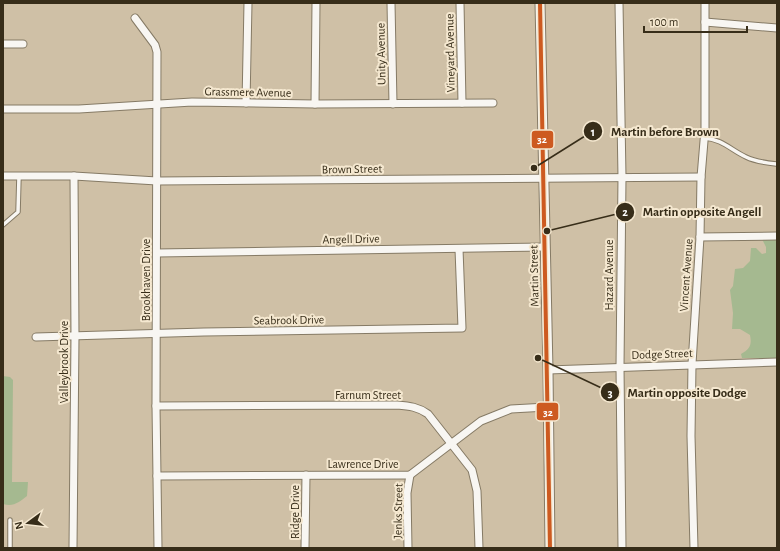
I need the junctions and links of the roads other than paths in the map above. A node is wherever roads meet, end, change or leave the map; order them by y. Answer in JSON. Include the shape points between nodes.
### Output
{"nodes":[{"id":1,"x":248,"y":3,"type":"edge"},
{"id":2,"x":316,"y":3,"type":"edge"},
{"id":3,"x":391,"y":3,"type":"edge"},
{"id":4,"x":460,"y":3,"type":"edge"},
{"id":5,"x":540,"y":3,"type":"edge"},
{"id":6,"x":619,"y":3,"type":"edge"},
{"id":7,"x":704,"y":3,"type":"edge"},
{"id":8,"x":135,"y":18,"type":"dead end"},
{"id":9,"x":705,"y":22,"type":"junction"},
{"id":10,"x":777,"y":28,"type":"edge"},
{"id":11,"x":3,"y":44,"type":"edge"},
{"id":12,"x":23,"y":44,"type":"dead end"},
{"id":13,"x":156,"y":103,"type":"junction"},
{"id":14,"x":246,"y":103,"type":"junction"},
{"id":15,"x":462,"y":103,"type":"junction"},
{"id":16,"x":493,"y":103,"type":"dead end"},
{"id":17,"x":315,"y":104,"type":"junction"},
{"id":18,"x":393,"y":104,"type":"junction"},
{"id":19,"x":3,"y":110,"type":"edge"},
{"id":20,"x":704,"y":138,"type":"junction"},
{"id":21,"x":777,"y":164,"type":"edge"},
{"id":22,"x":3,"y":176,"type":"edge"},
{"id":23,"x":19,"y":176,"type":"junction"},
{"id":24,"x":74,"y":176,"type":"junction"},
{"id":25,"x":622,"y":177,"type":"junction"},
{"id":26,"x":701,"y":177,"type":"junction"},
{"id":27,"x":544,"y":178,"type":"junction"},
{"id":28,"x":157,"y":181,"type":"junction"},
{"id":29,"x":3,"y":225,"type":"edge"},
{"id":30,"x":777,"y":236,"type":"edge"},
{"id":31,"x":700,"y":237,"type":"junction"},
{"id":32,"x":545,"y":247,"type":"junction"},
{"id":33,"x":459,"y":249,"type":"junction"},
{"id":34,"x":157,"y":253,"type":"junction"},
{"id":35,"x":157,"y":333,"type":"junction"},
{"id":36,"x":75,"y":336,"type":"junction"},
{"id":37,"x":36,"y":337,"type":"dead end"},
{"id":38,"x":777,"y":362,"type":"edge"},
{"id":39,"x":692,"y":364,"type":"junction"},
{"id":40,"x":620,"y":367,"type":"junction"},
{"id":41,"x":548,"y":370,"type":"junction"},
{"id":42,"x":156,"y":406,"type":"junction"},
{"id":43,"x":547,"y":407,"type":"junction"},
{"id":44,"x":452,"y":443,"type":"junction"},
{"id":45,"x":306,"y":475,"type":"junction"},
{"id":46,"x":410,"y":475,"type":"junction"},
{"id":47,"x":157,"y":476,"type":"junction"},
{"id":48,"x":10,"y":520,"type":"dead end"},
{"id":49,"x":10,"y":548,"type":"edge"},
{"id":50,"x":73,"y":548,"type":"edge"},
{"id":51,"x":158,"y":548,"type":"edge"},
{"id":52,"x":306,"y":548,"type":"edge"},
{"id":53,"x":408,"y":548,"type":"edge"},
{"id":54,"x":479,"y":548,"type":"edge"},
{"id":55,"x":550,"y":548,"type":"edge"},
{"id":56,"x":622,"y":548,"type":"edge"},
{"id":57,"x":694,"y":548,"type":"edge"}],
"edges":[{"from":1,"to":14,"type":"street"},
{"from":2,"to":17,"type":"street"},
{"from":3,"to":18,"type":"street","name":"Unity Avenue"},
{"from":4,"to":15,"type":"street","name":"Vineyard Avenue"},
{"from":5,"to":27,"type":"street","name":"Martin Street"},
{"from":6,"to":25,"type":"street","name":"Hazard Avenue"},
{"from":7,"to":9,"type":"street","name":"Vincent Avenue"},
{"from":8,"to":13,"type":"street","name":"Brookhaven Drive","via":[[155,45],[157,52]]},
{"from":9,"to":10,"type":"street"},
{"from":9,"to":20,"type":"street","name":"Vincent Avenue"},
{"from":11,"to":12,"type":"street"},
{"from":13,"to":14,"type":"street","name":"Grassmere Avenue"},
{"from":13,"to":19,"type":"street","name":"Grassmere Avenue","via":[[79,109]]},
{"from":13,"to":28,"type":"street","name":"Brookhaven Drive"},
{"from":14,"to":17,"type":"street","name":"Grassmere Avenue"},
{"from":15,"to":16,"type":"street","name":"Grassmere Avenue"},
{"from":15,"to":18,"type":"street","name":"Grassmere Avenue"},
{"from":17,"to":18,"type":"street","name":"Grassmere Avenue"},
{"from":20,"to":21,"type":"lane","via":[[726,144],[754,160]]},
{"from":20,"to":26,"type":"street","name":"Vincent Avenue"},
{"from":22,"to":23,"type":"street","name":"Brown Street"},
{"from":23,"to":24,"type":"street","name":"Brown Street"},
{"from":23,"to":29,"type":"lane","via":[[18,212]]},
{"from":24,"to":28,"type":"street","name":"Brown Street"},
{"from":24,"to":36,"type":"street","name":"Valleybrook Drive"},
{"from":25,"to":26,"type":"street","name":"Brown Street"},
{"from":25,"to":27,"type":"street","name":"Brown Street"},
{"from":25,"to":40,"type":"street","name":"Hazard Avenue"},
{"from":26,"to":31,"type":"street","name":"Vincent Avenue"},
{"from":27,"to":28,"type":"street","name":"Brown Street"},
{"from":27,"to":32,"type":"street","name":"Martin Street"},
{"from":28,"to":34,"type":"street","name":"Brookhaven Drive"},
{"from":30,"to":31,"type":"street"},
{"from":31,"to":39,"type":"street","name":"Vincent Avenue"},
{"from":32,"to":33,"type":"street","name":"Angell Drive"},
{"from":32,"to":41,"type":"street","name":"Martin Street"},
{"from":33,"to":34,"type":"street","name":"Angell Drive"},
{"from":33,"to":35,"type":"street","name":"Seabrook Drive","via":[[462,328]]},
{"from":34,"to":35,"type":"street","name":"Brookhaven Drive"},
{"from":35,"to":36,"type":"street","name":"Seabrook Drive"},
{"from":35,"to":42,"type":"street","name":"Brookhaven Drive"},
{"from":36,"to":37,"type":"street","name":"Seabrook Drive"},
{"from":36,"to":50,"type":"street","name":"Valleybrook Drive"},
{"from":38,"to":39,"type":"street","name":"Dodge Street"},
{"from":39,"to":40,"type":"street","name":"Dodge Street"},
{"from":39,"to":57,"type":"street","name":"Vincent Avenue"},
{"from":40,"to":41,"type":"street","name":"Dodge Street"},
{"from":40,"to":56,"type":"street","name":"Hazard Avenue"},
{"from":41,"to":43,"type":"street","name":"Martin Street"},
{"from":42,"to":44,"type":"street","name":"Farnum Street","via":[[411,406],[428,414]]},
{"from":42,"to":47,"type":"street","name":"Brookhaven Drive"},
{"from":43,"to":44,"type":"street","name":"Lawrence Drive","via":[[511,409],[497,414],[481,421]]},
{"from":43,"to":55,"type":"street","name":"Martin Street"},
{"from":44,"to":46,"type":"street","name":"Lawrence Drive"},
{"from":44,"to":54,"type":"street","name":"Farnum Street","via":[[468,465],[475,482]]},
{"from":45,"to":46,"type":"street","name":"Lawrence Drive"},
{"from":45,"to":47,"type":"street","name":"Lawrence Drive"},
{"from":45,"to":52,"type":"street","name":"Ridge Drive"},
{"from":46,"to":53,"type":"street","name":"Jenks Street","via":[[407,493]]},
{"from":47,"to":51,"type":"street","name":"Brookhaven Drive"},
{"from":48,"to":49,"type":"lane"}]}
